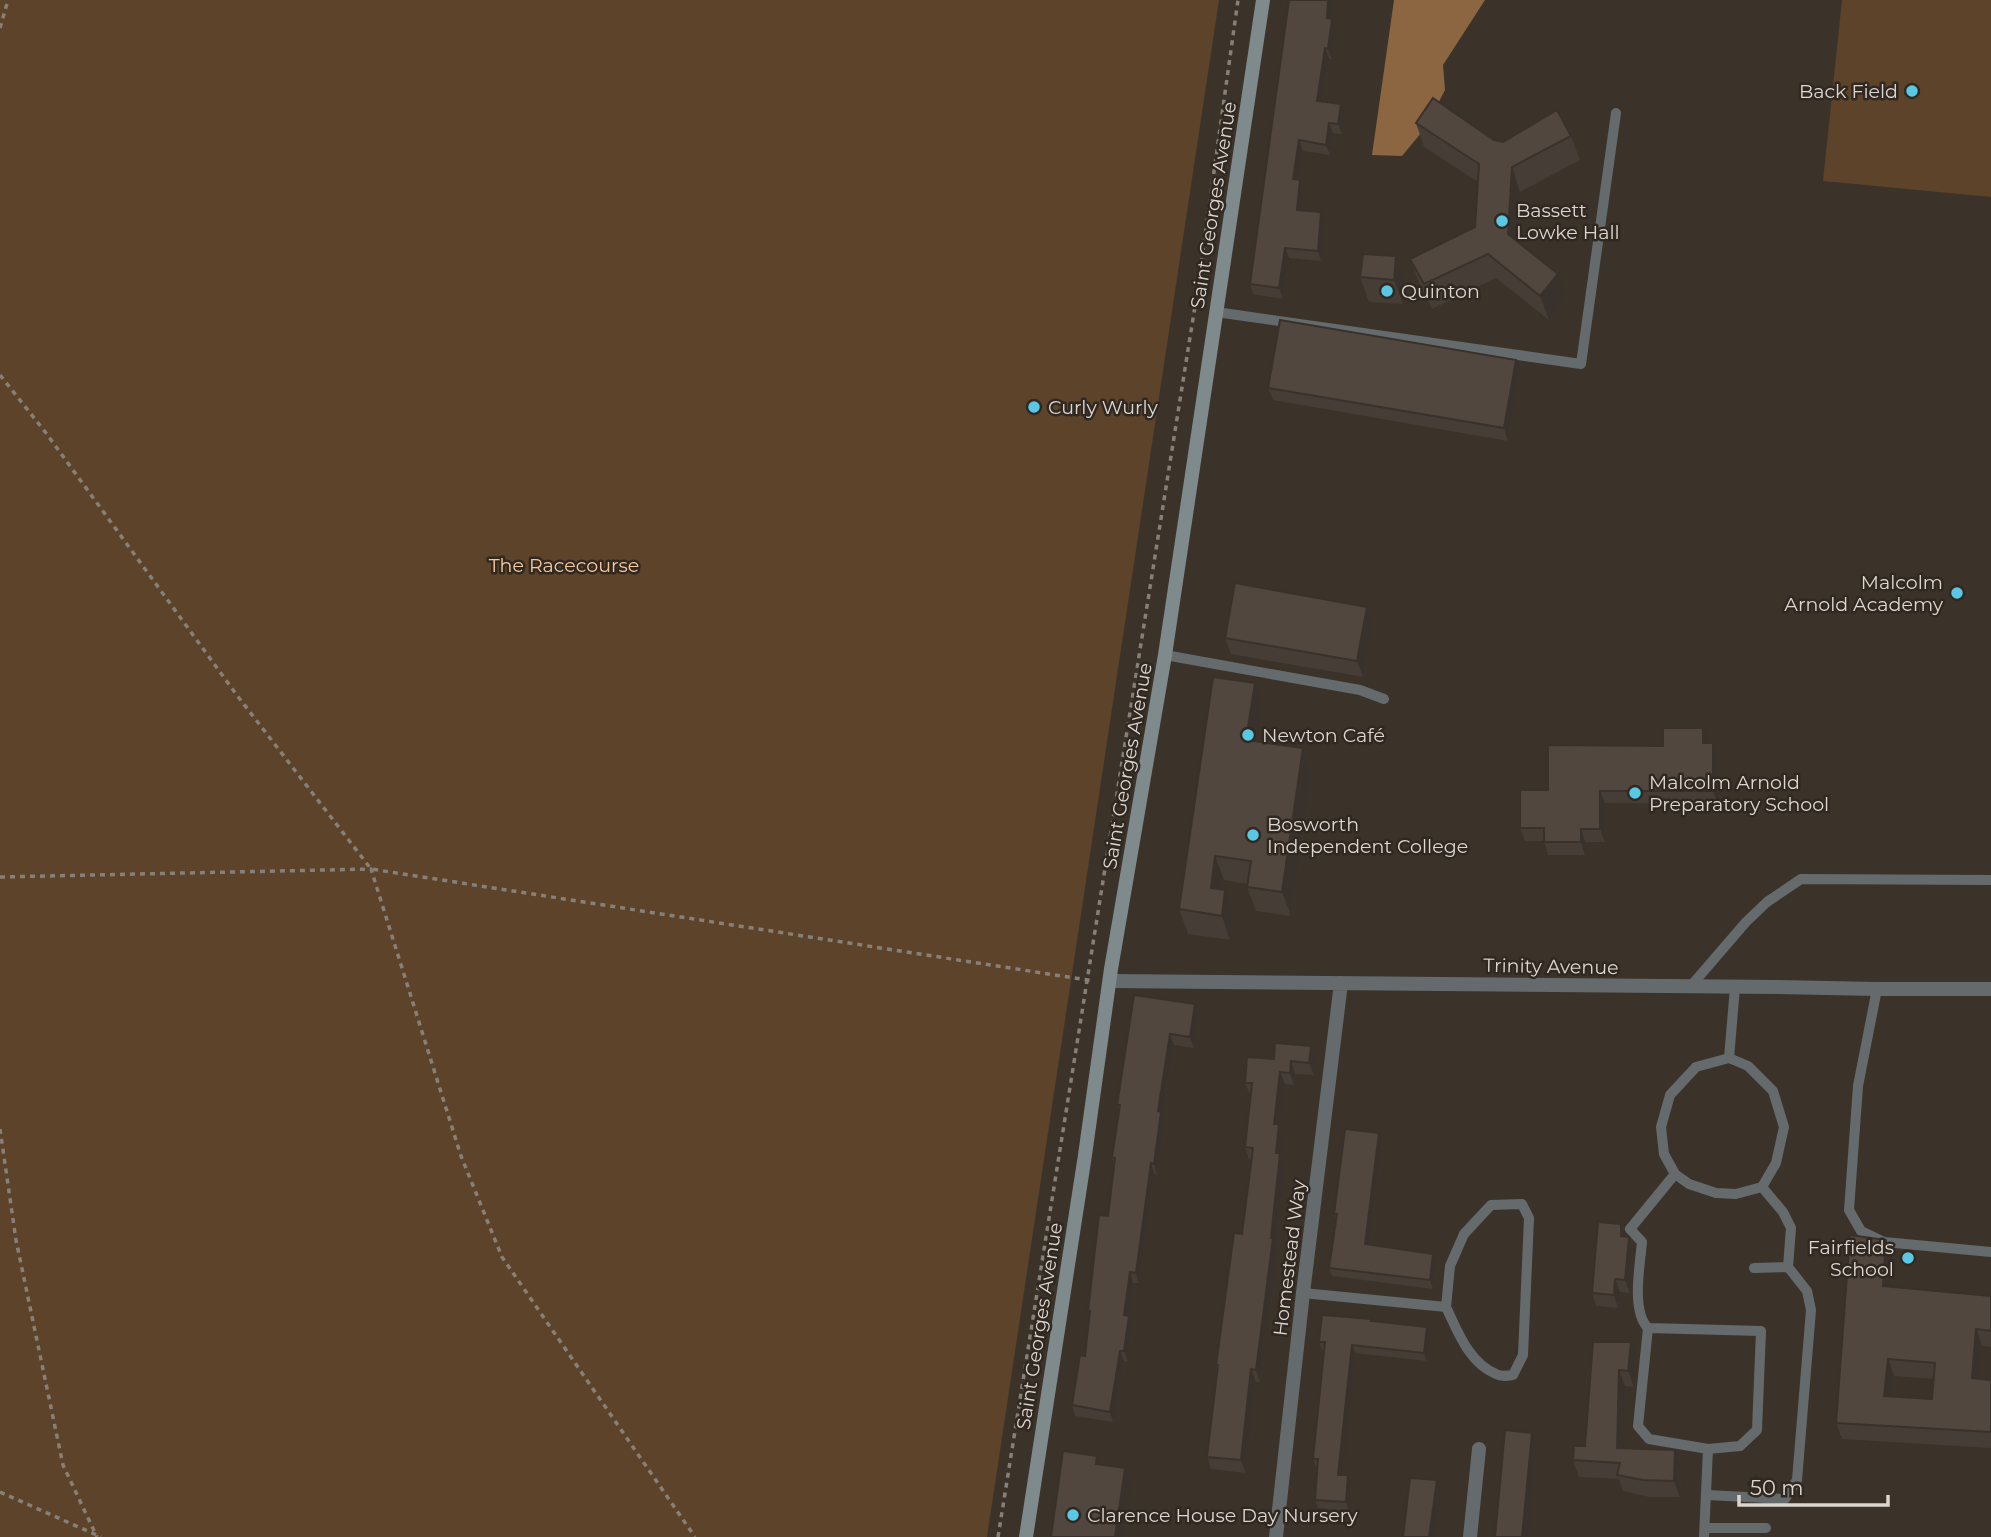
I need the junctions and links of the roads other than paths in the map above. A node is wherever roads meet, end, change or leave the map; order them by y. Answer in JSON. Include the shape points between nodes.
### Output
{"nodes":[{"id":1,"x":1263,"y":0,"type":"edge"},
{"id":2,"x":1616,"y":113,"type":"dead end"},
{"id":3,"x":1216,"y":312,"type":"junction"},
{"id":4,"x":1165,"y":655,"type":"junction"},
{"id":5,"x":1384,"y":699,"type":"dead end"},
{"id":6,"x":1991,"y":880,"type":"edge"},
{"id":7,"x":1110,"y":981,"type":"junction"},
{"id":8,"x":1341,"y":983,"type":"junction"},
{"id":9,"x":1690,"y":987,"type":"junction"},
{"id":10,"x":1735,"y":987,"type":"junction"},
{"id":11,"x":1877,"y":989,"type":"junction"},
{"id":12,"x":1991,"y":989,"type":"edge"},
{"id":13,"x":1729,"y":1058,"type":"junction"},
{"id":14,"x":1675,"y":1174,"type":"junction"},
{"id":15,"x":1762,"y":1187,"type":"junction"},
{"id":16,"x":1991,"y":1252,"type":"edge"},
{"id":17,"x":1788,"y":1267,"type":"junction"},
{"id":18,"x":1754,"y":1268,"type":"dead end"},
{"id":19,"x":1303,"y":1293,"type":"junction"},
{"id":20,"x":1446,"y":1307,"type":"junction"},
{"id":21,"x":1648,"y":1328,"type":"junction"},
{"id":22,"x":1479,"y":1449,"type":"dead end"},
{"id":23,"x":1708,"y":1449,"type":"junction"},
{"id":24,"x":1707,"y":1495,"type":"junction"},
{"id":25,"x":1766,"y":1528,"type":"dead end"},
{"id":26,"x":1704,"y":1533,"type":"edge"},
{"id":27,"x":1026,"y":1537,"type":"edge"},
{"id":28,"x":1276,"y":1537,"type":"edge"},
{"id":29,"x":1470,"y":1537,"type":"edge"}],
"edges":[{"from":1,"to":3,"type":"street","name":"Saint Georges Avenue"},
{"from":2,"to":3,"type":"lane","via":[[1581,364]]},
{"from":3,"to":4,"type":"street","name":"Saint Georges Avenue"},
{"from":4,"to":5,"type":"lane","via":[[1360,690]]},
{"from":4,"to":7,"type":"street","name":"Saint Georges Avenue"},
{"from":6,"to":9,"type":"lane","via":[[1801,879],[1767,902]]},
{"from":7,"to":8,"type":"street","name":"Trinity Avenue"},
{"from":7,"to":27,"type":"street","name":"Saint Georges Avenue"},
{"from":8,"to":9,"type":"street","name":"Trinity Avenue"},
{"from":8,"to":19,"type":"street","name":"Homestead Way"},
{"from":9,"to":10,"type":"street","name":"Trinity Avenue"},
{"from":10,"to":11,"type":"street","name":"Trinity Avenue"},
{"from":10,"to":13,"type":"lane"},
{"from":11,"to":12,"type":"street","name":"Trinity Avenue"},
{"from":11,"to":16,"type":"lane","via":[[1858,1086],[1849,1210],[1861,1231],[1884,1242]]},
{"from":13,"to":14,"type":"lane","via":[[1696,1067],[1670,1095],[1661,1127],[1664,1154]]},
{"from":13,"to":15,"type":"lane","via":[[1748,1066],[1773,1091],[1784,1127],[1776,1163]]},
{"from":14,"to":15,"type":"lane","via":[[1716,1193],[1736,1194]]},
{"from":14,"to":21,"type":"lane","via":[[1630,1229],[1643,1242],[1638,1294],[1642,1322]]},
{"from":15,"to":17,"type":"lane","via":[[1791,1228]]},
{"from":17,"to":18,"type":"lane"},
{"from":17,"to":24,"type":"lane","via":[[1807,1291],[1811,1310],[1797,1480],[1785,1499]]},
{"from":19,"to":20,"type":"lane"},
{"from":19,"to":28,"type":"street","name":"Homestead Way"},
{"from":20,"to":20,"type":"lane","via":[[1450,1266],[1464,1234],[1491,1205],[1522,1204],[1530,1219],[1523,1355],[1513,1376],[1498,1376],[1478,1363]]},
{"from":21,"to":23,"type":"lane","via":[[1637,1426],[1648,1438]]},
{"from":21,"to":23,"type":"lane","via":[[1761,1331],[1757,1430],[1740,1446]]},
{"from":22,"to":29,"type":"street","via":[[1470,1464]]},
{"from":23,"to":24,"type":"lane"},
{"from":24,"to":26,"type":"lane"},
{"from":25,"to":26,"type":"lane"}]}
